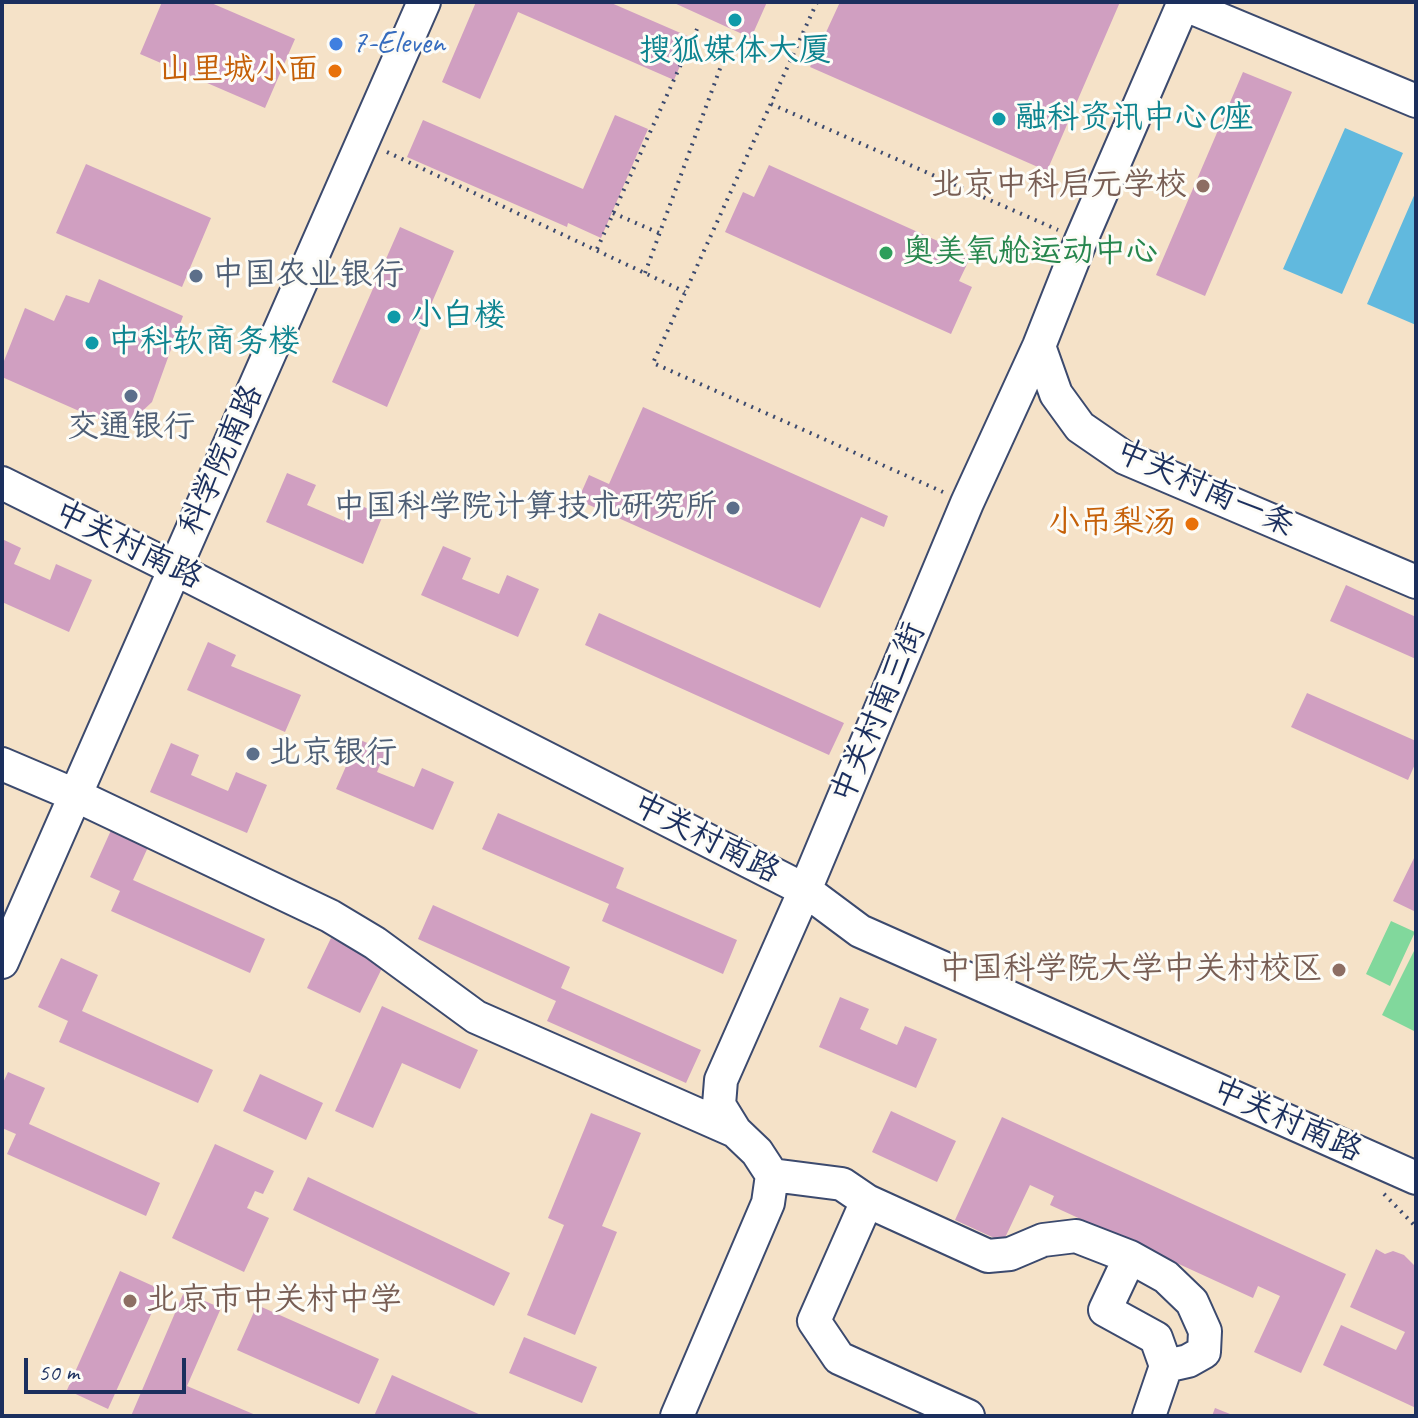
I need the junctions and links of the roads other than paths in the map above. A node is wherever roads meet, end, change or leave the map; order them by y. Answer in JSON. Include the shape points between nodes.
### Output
{"nodes":[{"id":1,"x":424,"y":2,"type":"edge"},
{"id":2,"x":1183,"y":3,"type":"edge"},
{"id":3,"x":1416,"y":101,"type":"edge"},
{"id":4,"x":1039,"y":346,"type":"junction"},
{"id":5,"x":2,"y":483,"type":"edge"},
{"id":6,"x":175,"y":569,"type":"junction"},
{"id":7,"x":1416,"y":582,"type":"edge"},
{"id":8,"x":2,"y":764,"type":"edge"},
{"id":9,"x":75,"y":795,"type":"junction"},
{"id":10,"x":805,"y":890,"type":"junction"},
{"id":11,"x":2,"y":962,"type":"edge"},
{"id":12,"x":735,"y":1131,"type":"junction"},
{"id":13,"x":772,"y":1175,"type":"junction"},
{"id":14,"x":1416,"y":1178,"type":"edge"},
{"id":15,"x":867,"y":1201,"type":"junction"},
{"id":16,"x":1130,"y":1257,"type":"junction"},
{"id":17,"x":1166,"y":1366,"type":"junction"},
{"id":18,"x":677,"y":1416,"type":"edge"},
{"id":19,"x":968,"y":1416,"type":"edge"},
{"id":20,"x":1149,"y":1416,"type":"edge"}],
"edges":[{"from":1,"to":6,"type":"street","name":"科学院南路"},
{"from":2,"to":3,"type":"street"},
{"from":2,"to":4,"type":"street","name":"中关村南三街"},
{"from":4,"to":7,"type":"street","name":"中关村南一条","via":[[1056,394],[1080,427],[1125,458]]},
{"from":4,"to":10,"type":"street","name":"中关村南三街","via":[[967,503]]},
{"from":5,"to":6,"type":"street","name":"中关村南路"},
{"from":6,"to":9,"type":"street","name":"科学院南路"},
{"from":6,"to":10,"type":"street","name":"中关村南路"},
{"from":8,"to":9,"type":"street"},
{"from":9,"to":11,"type":"street","name":"科学院南路"},
{"from":9,"to":12,"type":"street","via":[[330,916],[476,1017]]},
{"from":10,"to":12,"type":"street","name":"中关村南三街","via":[[721,1080],[719,1105]]},
{"from":10,"to":14,"type":"street","name":"中关村南路","via":[[860,931]]},
{"from":12,"to":13,"type":"street","name":"中关村南三街"},
{"from":13,"to":15,"type":"street","via":[[842,1184]]},
{"from":13,"to":18,"type":"street","via":[[768,1203]]},
{"from":15,"to":16,"type":"street","via":[[988,1256],[1076,1236]]},
{"from":15,"to":19,"type":"street","via":[[814,1321],[839,1358]]},
{"from":16,"to":17,"type":"street","via":[[1105,1310],[1156,1338]]},
{"from":16,"to":17,"type":"street","via":[[1166,1277],[1192,1302],[1205,1331],[1204,1352]]},
{"from":17,"to":20,"type":"street"}]}
